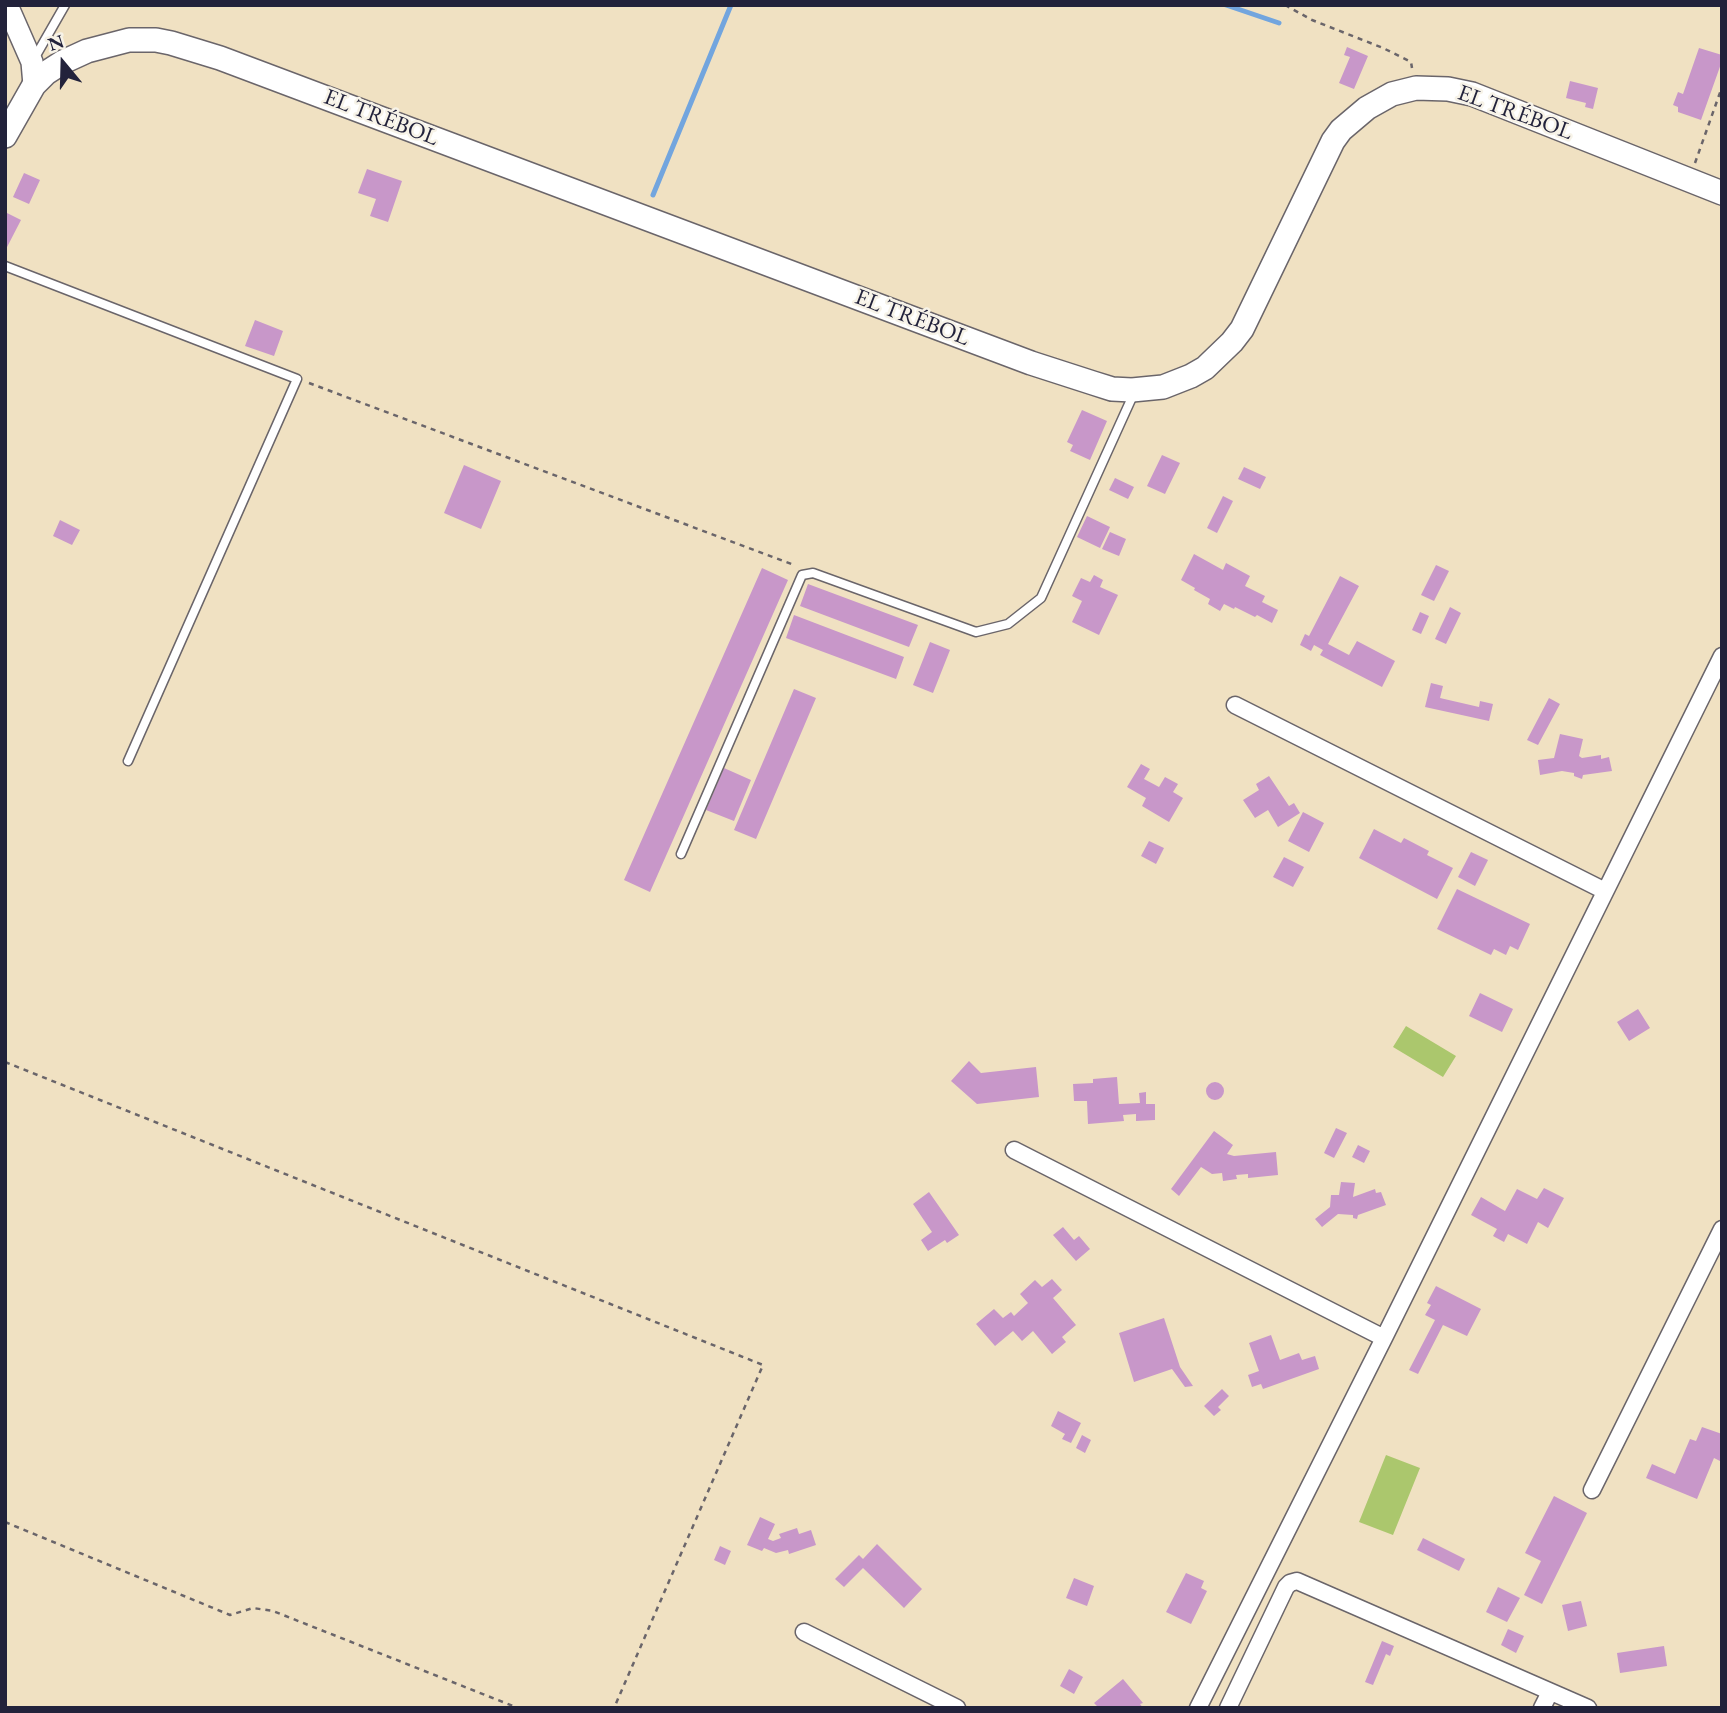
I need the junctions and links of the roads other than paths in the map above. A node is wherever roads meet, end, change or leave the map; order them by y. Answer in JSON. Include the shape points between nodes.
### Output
{"nodes":[{"id":1,"x":7,"y":5,"type":"edge"},
{"id":2,"x":65,"y":5,"type":"edge"},
{"id":3,"x":32,"y":62,"type":"junction"},
{"id":4,"x":34,"y":85,"type":"junction"},
{"id":5,"x":5,"y":136,"type":"edge"},
{"id":6,"x":1722,"y":193,"type":"edge"},
{"id":7,"x":5,"y":266,"type":"edge"},
{"id":8,"x":1135,"y":390,"type":"junction"},
{"id":9,"x":1722,"y":656,"type":"edge"},
{"id":10,"x":1235,"y":705,"type":"dead end"},
{"id":11,"x":128,"y":761,"type":"dead end"},
{"id":12,"x":681,"y":854,"type":"dead end"},
{"id":13,"x":1605,"y":891,"type":"junction"},
{"id":14,"x":1014,"y":1150,"type":"dead end"},
{"id":15,"x":1722,"y":1229,"type":"edge"},
{"id":16,"x":1384,"y":1338,"type":"junction"},
{"id":17,"x":1592,"y":1490,"type":"dead end"},
{"id":18,"x":804,"y":1632,"type":"dead end"},
{"id":19,"x":1550,"y":1692,"type":"junction"},
{"id":20,"x":957,"y":1708,"type":"edge"},
{"id":21,"x":1198,"y":1708,"type":"edge"},
{"id":22,"x":1228,"y":1708,"type":"edge"},
{"id":23,"x":1542,"y":1708,"type":"edge"},
{"id":24,"x":1588,"y":1708,"type":"edge"}],
"edges":[{"from":1,"to":3,"type":"street"},
{"from":2,"to":3,"type":"lane"},
{"from":3,"to":4,"type":"street"},
{"from":4,"to":5,"type":"main road","name":"EL TRÉBOL"},
{"from":4,"to":8,"type":"main road","name":"EL TRÉBOL","via":[[63,62],[106,45],[142,39],[186,47],[1031,363],[1112,389]]},
{"from":6,"to":8,"type":"main road","name":"EL TRÉBOL","via":[[1472,94],[1416,88],[1392,94],[1367,108],[1333,141],[1232,342],[1191,376],[1164,387]]},
{"from":7,"to":11,"type":"lane","via":[[297,379]]},
{"from":8,"to":12,"type":"lane","via":[[1041,598],[1008,624],[976,632],[813,573],[802,575]]},
{"from":9,"to":13,"type":"street"},
{"from":10,"to":13,"type":"street"},
{"from":13,"to":16,"type":"street"},
{"from":14,"to":16,"type":"street"},
{"from":15,"to":17,"type":"street"},
{"from":16,"to":21,"type":"street"},
{"from":18,"to":20,"type":"street"},
{"from":19,"to":22,"type":"street","via":[[1297,1581],[1286,1587]]},
{"from":19,"to":23,"type":"street"},
{"from":19,"to":24,"type":"street"}]}
